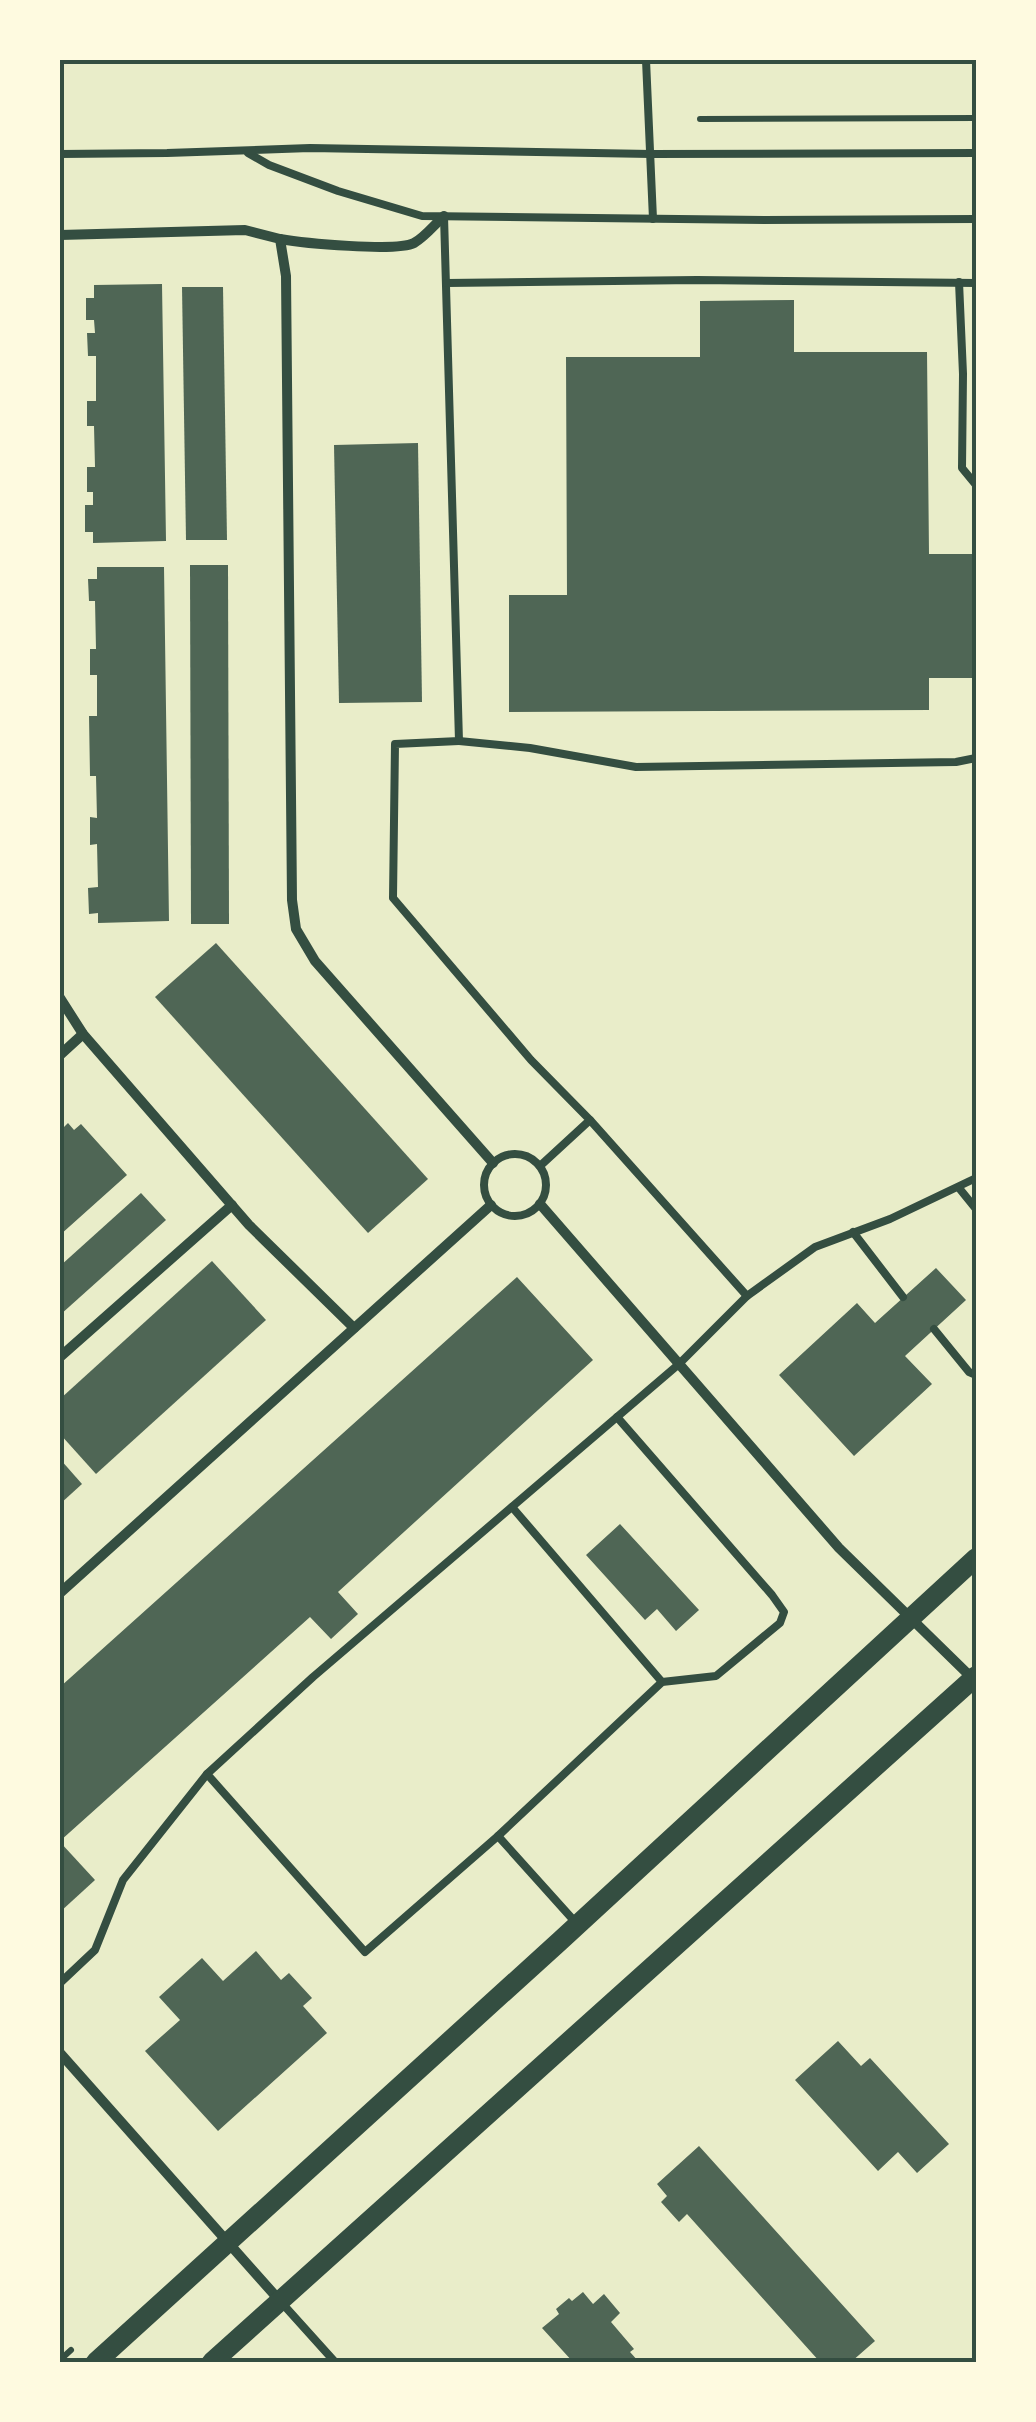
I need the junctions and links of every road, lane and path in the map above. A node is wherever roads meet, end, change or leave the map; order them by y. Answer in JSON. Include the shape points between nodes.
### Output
{"nodes":[{"id":1,"x":646,"y":60,"type":"edge"},
{"id":2,"x":976,"y":118,"type":"edge"},
{"id":3,"x":700,"y":120,"type":"dead end"},
{"id":4,"x":244,"y":151,"type":"junction"},
{"id":5,"x":976,"y":152,"type":"edge"},
{"id":6,"x":60,"y":154,"type":"edge"},
{"id":7,"x":651,"y":154,"type":"junction"},
{"id":8,"x":444,"y":216,"type":"junction"},
{"id":9,"x":976,"y":218,"type":"edge"},
{"id":10,"x":653,"y":220,"type":"junction"},
{"id":11,"x":60,"y":235,"type":"edge"},
{"id":12,"x":280,"y":239,"type":"junction"},
{"id":13,"x":959,"y":282,"type":"junction"},
{"id":14,"x":976,"y":282,"type":"edge"},
{"id":15,"x":446,"y":283,"type":"junction"},
{"id":16,"x":976,"y":485,"type":"edge"},
{"id":17,"x":460,"y":741,"type":"junction"},
{"id":18,"x":976,"y":758,"type":"edge"},
{"id":19,"x":60,"y":998,"type":"edge"},
{"id":20,"x":83,"y":1034,"type":"junction"},
{"id":21,"x":60,"y":1054,"type":"edge"},
{"id":22,"x":590,"y":1120,"type":"junction"},
{"id":23,"x":493,"y":1163,"type":"junction"},
{"id":24,"x":540,"y":1166,"type":"junction"},
{"id":25,"x":976,"y":1178,"type":"edge"},
{"id":26,"x":959,"y":1188,"type":"junction"},
{"id":27,"x":491,"y":1204,"type":"junction"},
{"id":28,"x":540,"y":1204,"type":"junction"},
{"id":29,"x":232,"y":1205,"type":"junction"},
{"id":30,"x":976,"y":1208,"type":"edge"},
{"id":31,"x":853,"y":1232,"type":"junction"},
{"id":32,"x":747,"y":1296,"type":"junction"},
{"id":33,"x":904,"y":1297,"type":"dead end"},
{"id":34,"x":354,"y":1328,"type":"junction"},
{"id":35,"x":934,"y":1329,"type":"dead end"},
{"id":36,"x":60,"y":1357,"type":"edge"},
{"id":37,"x":679,"y":1364,"type":"junction"},
{"id":38,"x":976,"y":1374,"type":"edge"},
{"id":39,"x":617,"y":1417,"type":"junction"},
{"id":40,"x":512,"y":1507,"type":"junction"},
{"id":41,"x":976,"y":1558,"type":"edge"},
{"id":42,"x":60,"y":1593,"type":"edge"},
{"id":43,"x":911,"y":1617,"type":"junction"},
{"id":44,"x":974,"y":1678,"type":"edge"},
{"id":45,"x":662,"y":1682,"type":"junction"},
{"id":46,"x":206,"y":1774,"type":"junction"},
{"id":47,"x":498,"y":1836,"type":"junction"},
{"id":48,"x":578,"y":1925,"type":"junction"},
{"id":49,"x":60,"y":1983,"type":"edge"},
{"id":50,"x":60,"y":2053,"type":"edge"},
{"id":51,"x":229,"y":2242,"type":"junction"},
{"id":52,"x":280,"y":2301,"type":"junction"},
{"id":53,"x":96,"y":2362,"type":"edge"},
{"id":54,"x":212,"y":2362,"type":"edge"},
{"id":55,"x":335,"y":2362,"type":"edge"}],
"edges":[{"from":1,"to":7,"type":"lane"},
{"from":2,"to":3,"type":"path"},
{"from":4,"to":6,"type":"lane"},
{"from":4,"to":7,"type":"lane"},
{"from":4,"to":8,"type":"lane","via":[[338,191],[422,216]]},
{"from":5,"to":7,"type":"lane"},
{"from":7,"to":10,"type":"lane"},
{"from":8,"to":10,"type":"lane"},
{"from":8,"to":12,"type":"street","via":[[413,244]]},
{"from":8,"to":15,"type":"lane"},
{"from":9,"to":10,"type":"lane"},
{"from":11,"to":12,"type":"street","via":[[245,230]]},
{"from":12,"to":23,"type":"street","via":[[286,276],[296,929],[315,961]]},
{"from":13,"to":14,"type":"lane"},
{"from":13,"to":15,"type":"lane"},
{"from":13,"to":16,"type":"lane","via":[[962,468]]},
{"from":15,"to":17,"type":"lane"},
{"from":17,"to":18,"type":"lane","via":[[636,767]]},
{"from":17,"to":22,"type":"lane","via":[[394,744],[393,898],[530,1060]]},
{"from":19,"to":20,"type":"street"},
{"from":20,"to":21,"type":"street"},
{"from":20,"to":29,"type":"street"},
{"from":22,"to":24,"type":"lane"},
{"from":22,"to":32,"type":"lane"},
{"from":23,"to":24,"type":"lane","via":[[513,1154]]},
{"from":23,"to":27,"type":"lane","via":[[484,1178]]},
{"from":24,"to":28,"type":"lane","via":[[546,1187]]},
{"from":25,"to":26,"type":"lane"},
{"from":26,"to":30,"type":"lane"},
{"from":26,"to":31,"type":"lane"},
{"from":27,"to":28,"type":"lane","via":[[510,1215]]},
{"from":27,"to":34,"type":"street"},
{"from":28,"to":37,"type":"street"},
{"from":29,"to":34,"type":"street"},
{"from":29,"to":36,"type":"street"},
{"from":31,"to":32,"type":"lane","via":[[815,1247]]},
{"from":31,"to":33,"type":"lane"},
{"from":32,"to":37,"type":"lane"},
{"from":34,"to":42,"type":"street"},
{"from":35,"to":38,"type":"lane"},
{"from":37,"to":39,"type":"lane"},
{"from":37,"to":43,"type":"street","via":[[839,1548]]},
{"from":39,"to":40,"type":"lane"},
{"from":39,"to":45,"type":"lane","via":[[784,1612],[716,1676]]},
{"from":40,"to":45,"type":"lane"},
{"from":40,"to":46,"type":"lane"},
{"from":41,"to":43,"type":"main road"},
{"from":43,"to":44,"type":"street"},
{"from":43,"to":48,"type":"main road"},
{"from":44,"to":52,"type":"main road"},
{"from":45,"to":47,"type":"lane"},
{"from":46,"to":47,"type":"lane","via":[[365,1952]]},
{"from":46,"to":49,"type":"lane","via":[[123,1880],[96,1950]]},
{"from":47,"to":48,"type":"lane"},
{"from":48,"to":51,"type":"main road"},
{"from":50,"to":51,"type":"street"},
{"from":51,"to":52,"type":"street"},
{"from":51,"to":53,"type":"main road"},
{"from":52,"to":54,"type":"main road"},
{"from":52,"to":55,"type":"lane"}]}
